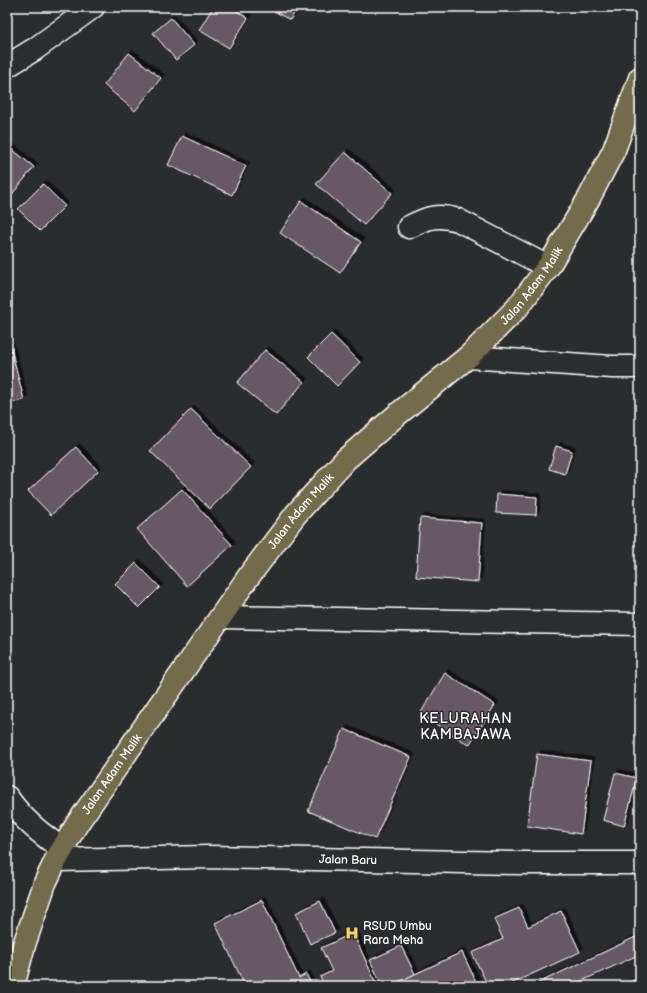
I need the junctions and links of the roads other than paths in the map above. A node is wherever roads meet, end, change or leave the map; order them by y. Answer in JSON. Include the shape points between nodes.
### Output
{"nodes":[{"id":1,"x":92,"y":7,"type":"edge"},
{"id":2,"x":7,"y":66,"type":"edge"},
{"id":3,"x":640,"y":78,"type":"edge"},
{"id":4,"x":409,"y":227,"type":"dead end"},
{"id":5,"x":548,"y":267,"type":"junction"},
{"id":6,"x":468,"y":357,"type":"junction"},
{"id":7,"x":640,"y":367,"type":"edge"},
{"id":8,"x":221,"y":617,"type":"junction"},
{"id":9,"x":640,"y":624,"type":"edge"},
{"id":10,"x":7,"y":797,"type":"edge"},
{"id":11,"x":59,"y":854,"type":"junction"},
{"id":12,"x":640,"y":862,"type":"edge"},
{"id":13,"x":13,"y":986,"type":"edge"}],
"edges":[{"from":1,"to":2,"type":"street"},
{"from":3,"to":5,"type":"highway","name":"Jalan Adam Malik","via":[[614,150]]},
{"from":4,"to":5,"type":"street","via":[[425,218],[446,216]]},
{"from":5,"to":6,"type":"highway","name":"Jalan Adam Malik","via":[[517,308]]},
{"from":6,"to":7,"type":"street"},
{"from":6,"to":8,"type":"highway","name":"Jalan Adam Malik","via":[[344,460],[296,514]]},
{"from":8,"to":9,"type":"street"},
{"from":8,"to":11,"type":"highway","name":"Jalan Adam Malik","via":[[77,824]]},
{"from":10,"to":11,"type":"street"},
{"from":11,"to":12,"type":"street","name":"Jalan Baru","via":[[521,863]]},
{"from":11,"to":13,"type":"highway","name":"Jalan Adam Malik","via":[[45,883]]}]}
